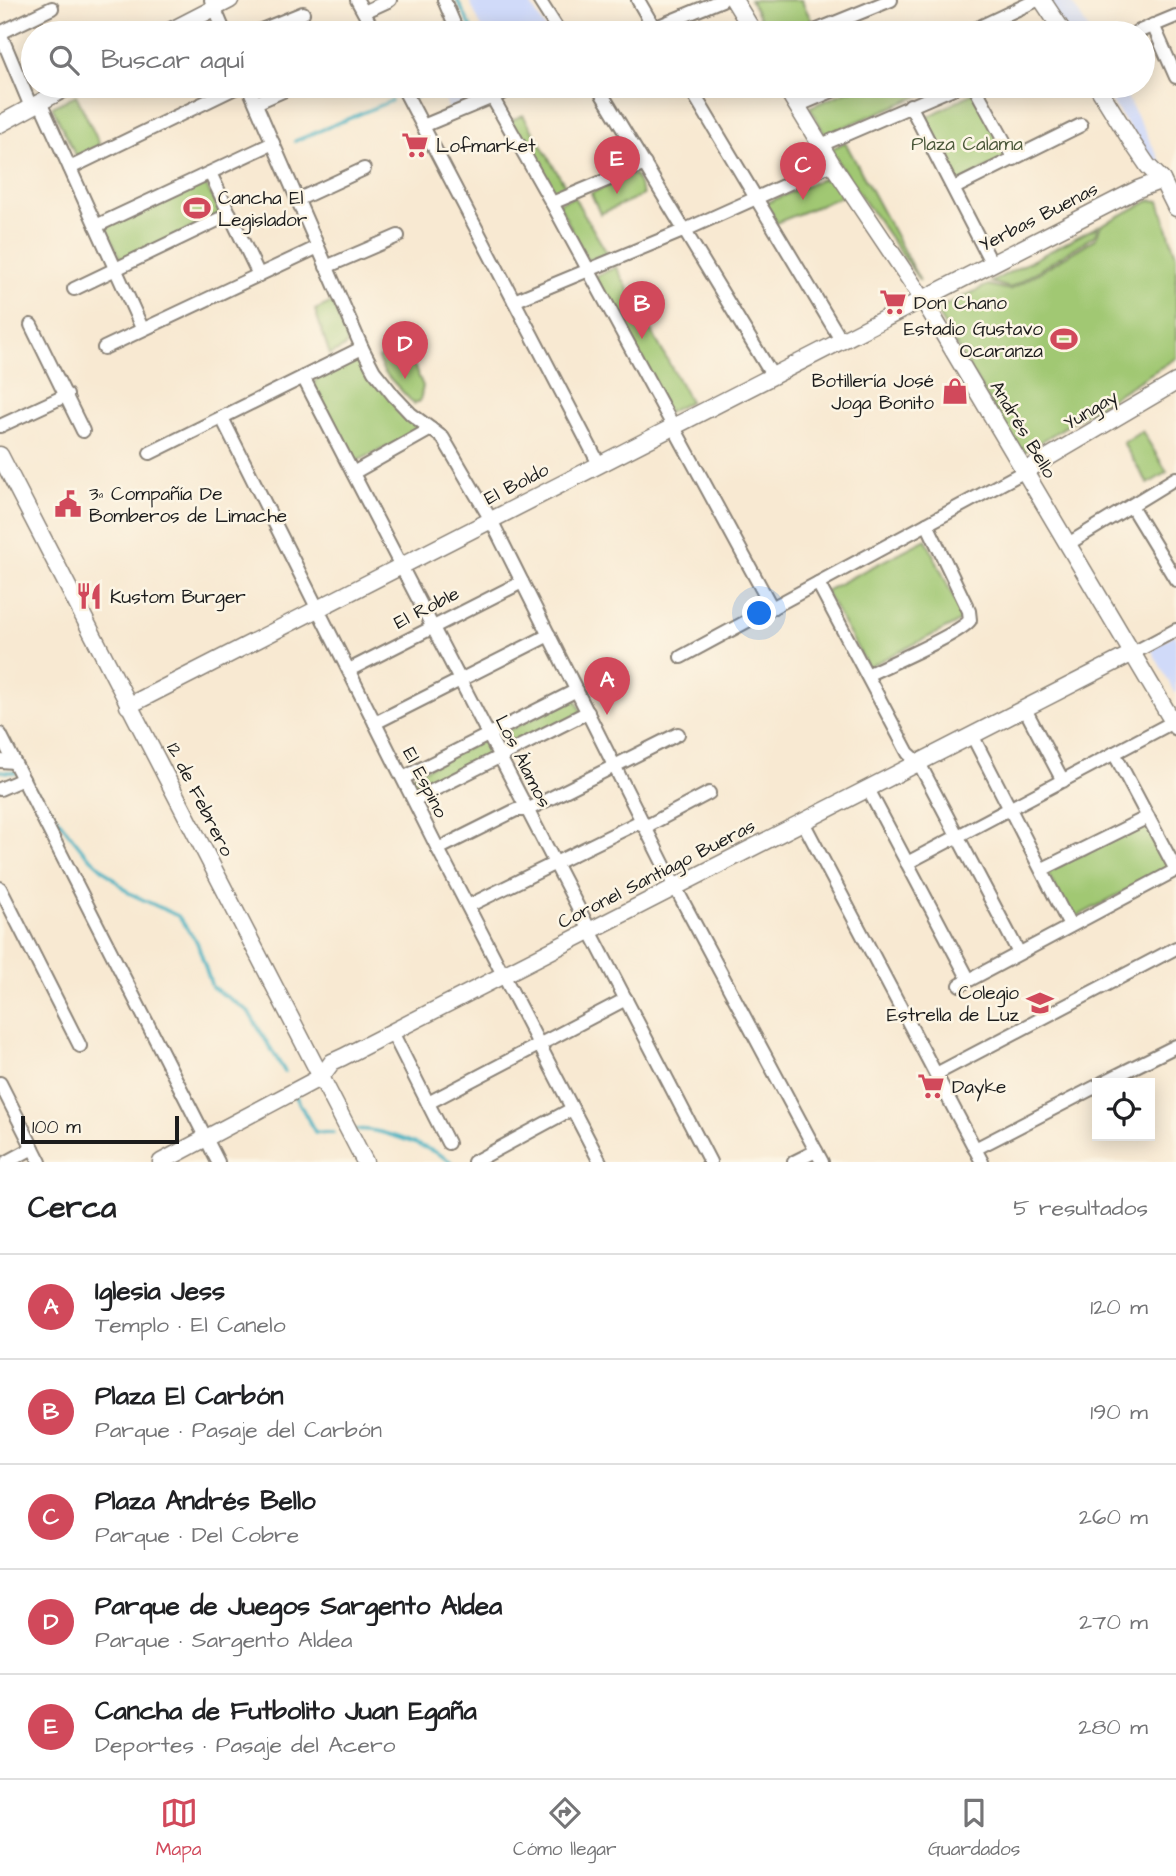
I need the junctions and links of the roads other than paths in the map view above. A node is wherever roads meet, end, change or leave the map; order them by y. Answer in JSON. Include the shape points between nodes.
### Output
{"nodes":[{"id":1,"x":230,"y":0,"type":"edge"},
{"id":2,"x":358,"y":0,"type":"edge"},
{"id":3,"x":390,"y":0,"type":"edge"},
{"id":4,"x":444,"y":0,"type":"edge"},
{"id":5,"x":539,"y":0,"type":"edge"},
{"id":6,"x":638,"y":0,"type":"edge"},
{"id":7,"x":722,"y":0,"type":"edge"},
{"id":8,"x":734,"y":0,"type":"edge"},
{"id":9,"x":891,"y":0,"type":"edge"},
{"id":10,"x":1040,"y":0,"type":"edge"},
{"id":11,"x":213,"y":3,"type":"edge"},
{"id":12,"x":52,"y":8,"type":"dead end"},
{"id":13,"x":364,"y":12,"type":"junction"},
{"id":14,"x":303,"y":13,"type":"dead end"},
{"id":15,"x":1176,"y":16,"type":"edge"},
{"id":16,"x":25,"y":21,"type":"edge"},
{"id":17,"x":185,"y":21,"type":"edge"},
{"id":18,"x":220,"y":21,"type":"edge"},
{"id":19,"x":283,"y":21,"type":"edge"},
{"id":20,"x":369,"y":21,"type":"edge"},
{"id":21,"x":453,"y":21,"type":"edge"},
{"id":22,"x":552,"y":21,"type":"edge"},
{"id":23,"x":647,"y":21,"type":"edge"},
{"id":24,"x":675,"y":21,"type":"edge"},
{"id":25,"x":747,"y":21,"type":"edge"},
{"id":26,"x":839,"y":21,"type":"edge"},
{"id":27,"x":994,"y":21,"type":"edge"},
{"id":28,"x":1055,"y":21,"type":"edge"},
{"id":29,"x":21,"y":23,"type":"edge"},
{"id":30,"x":1155,"y":24,"type":"edge"},
{"id":31,"x":1155,"y":30,"type":"edge"},
{"id":32,"x":0,"y":33,"type":"edge"},
{"id":33,"x":21,"y":75,"type":"edge"},
{"id":34,"x":1176,"y":77,"type":"edge"},
{"id":35,"x":32,"y":98,"type":"edge"},
{"id":36,"x":49,"y":98,"type":"edge"},
{"id":37,"x":214,"y":98,"type":"edge"},
{"id":38,"x":254,"y":98,"type":"edge"},
{"id":39,"x":267,"y":98,"type":"edge"},
{"id":40,"x":409,"y":98,"type":"edge"},
{"id":41,"x":490,"y":98,"type":"edge"},
{"id":42,"x":493,"y":98,"type":"edge"},
{"id":43,"x":604,"y":98,"type":"edge"},
{"id":44,"x":696,"y":98,"type":"edge"},
{"id":45,"x":792,"y":98,"type":"edge"},
{"id":46,"x":816,"y":98,"type":"edge"},
{"id":47,"x":928,"y":98,"type":"edge"},
{"id":48,"x":981,"y":98,"type":"edge"},
{"id":49,"x":1104,"y":98,"type":"edge"},
{"id":50,"x":256,"y":103,"type":"junction"},
{"id":51,"x":36,"y":105,"type":"junction"},
{"id":52,"x":911,"y":105,"type":"junction"},
{"id":53,"x":797,"y":106,"type":"junction"},
{"id":54,"x":0,"y":124,"type":"edge"},
{"id":55,"x":1081,"y":125,"type":"dead end"},
{"id":56,"x":423,"y":126,"type":"junction"},
{"id":57,"x":273,"y":142,"type":"junction"},
{"id":58,"x":821,"y":145,"type":"junction"},
{"id":59,"x":1014,"y":159,"type":"junction"},
{"id":60,"x":645,"y":164,"type":"junction"},
{"id":61,"x":832,"y":164,"type":"junction"},
{"id":62,"x":70,"y":168,"type":"junction"},
{"id":63,"x":364,"y":169,"type":"dead end"},
{"id":64,"x":209,"y":173,"type":"junction"},
{"id":65,"x":1169,"y":178,"type":"edge"},
{"id":66,"x":954,"y":188,"type":"junction"},
{"id":67,"x":757,"y":199,"type":"junction"},
{"id":68,"x":298,"y":200,"type":"junction"},
{"id":69,"x":552,"y":203,"type":"junction"},
{"id":70,"x":1176,"y":208,"type":"edge"},
{"id":71,"x":230,"y":214,"type":"junction"},
{"id":72,"x":96,"y":226,"type":"junction"},
{"id":73,"x":685,"y":230,"type":"junction"},
{"id":74,"x":398,"y":236,"type":"dead end"},
{"id":75,"x":318,"y":247,"type":"junction"},
{"id":76,"x":992,"y":264,"type":"junction"},
{"id":77,"x":326,"y":267,"type":"junction"},
{"id":78,"x":116,"y":270,"type":"junction"},
{"id":79,"x":589,"y":270,"type":"junction"},
{"id":80,"x":259,"y":275,"type":"junction"},
{"id":81,"x":74,"y":289,"type":"dead end"},
{"id":82,"x":922,"y":298,"type":"junction"},
{"id":83,"x":514,"y":301,"type":"junction"},
{"id":84,"x":31,"y":324,"type":"dead end"},
{"id":85,"x":142,"y":328,"type":"junction"},
{"id":86,"x":841,"y":340,"type":"junction"},
{"id":87,"x":104,"y":348,"type":"dead end"},
{"id":88,"x":362,"y":348,"type":"junction"},
{"id":89,"x":772,"y":375,"type":"junction"},
{"id":90,"x":303,"y":377,"type":"junction"},
{"id":91,"x":1176,"y":382,"type":"edge"},
{"id":92,"x":67,"y":395,"type":"junction"},
{"id":93,"x":222,"y":418,"type":"junction"},
{"id":94,"x":0,"y":426,"type":"edge"},
{"id":95,"x":672,"y":427,"type":"junction"},
{"id":96,"x":431,"y":429,"type":"junction"},
{"id":97,"x":83,"y":431,"type":"dead end"},
{"id":98,"x":150,"y":453,"type":"dead end"},
{"id":99,"x":0,"y":456,"type":"edge"},
{"id":100,"x":599,"y":464,"type":"junction"},
{"id":101,"x":1025,"y":471,"type":"junction"},
{"id":102,"x":353,"y":473,"type":"junction"},
{"id":103,"x":1176,"y":478,"type":"edge"},
{"id":104,"x":1131,"y":506,"type":"junction"},
{"id":105,"x":491,"y":520,"type":"junction"},
{"id":106,"x":926,"y":524,"type":"junction"},
{"id":107,"x":1069,"y":544,"type":"junction"},
{"id":108,"x":401,"y":566,"type":"junction"},
{"id":109,"x":1176,"y":580,"type":"edge"},
{"id":110,"x":522,"y":582,"type":"junction"},
{"id":111,"x":818,"y":583,"type":"junction"},
{"id":112,"x":318,"y":608,"type":"junction"},
{"id":113,"x":772,"y":608,"type":"junction"},
{"id":114,"x":433,"y":627,"type":"junction"},
{"id":115,"x":1176,"y":629,"type":"edge"},
{"id":116,"x":549,"y":635,"type":"junction"},
{"id":117,"x":1133,"y":653,"type":"junction"},
{"id":118,"x":681,"y":657,"type":"dead end"},
{"id":119,"x":349,"y":670,"type":"junction"},
{"id":120,"x":867,"y":674,"type":"junction"},
{"id":121,"x":460,"y":680,"type":"junction"},
{"id":122,"x":577,"y":690,"type":"junction"},
{"id":123,"x":128,"y":706,"type":"junction"},
{"id":124,"x":1025,"y":709,"type":"junction"},
{"id":125,"x":588,"y":712,"type":"junction"},
{"id":126,"x":376,"y":723,"type":"junction"},
{"id":127,"x":1175,"y":725,"type":"edge"},
{"id":128,"x":0,"y":734,"type":"edge"},
{"id":129,"x":678,"y":734,"type":"dead end"},
{"id":130,"x":488,"y":735,"type":"junction"},
{"id":131,"x":972,"y":735,"type":"junction"},
{"id":132,"x":1115,"y":753,"type":"junction"},
{"id":133,"x":500,"y":757,"type":"junction"},
{"id":134,"x":0,"y":761,"type":"edge"},
{"id":135,"x":919,"y":762,"type":"junction"},
{"id":136,"x":614,"y":766,"type":"junction"},
{"id":137,"x":19,"y":772,"type":"junction"},
{"id":138,"x":403,"y":778,"type":"junction"},
{"id":139,"x":1063,"y":781,"type":"junction"},
{"id":140,"x":0,"y":789,"type":"edge"},
{"id":141,"x":868,"y":789,"type":"junction"},
{"id":142,"x":709,"y":793,"type":"dead end"},
{"id":143,"x":414,"y":800,"type":"junction"},
{"id":144,"x":1011,"y":808,"type":"junction"},
{"id":145,"x":527,"y":810,"type":"junction"},
{"id":146,"x":1148,"y":817,"type":"junction"},
{"id":147,"x":803,"y":822,"type":"junction"},
{"id":148,"x":645,"y":827,"type":"junction"},
{"id":149,"x":958,"y":836,"type":"junction"},
{"id":150,"x":439,"y":849,"type":"junction"},
{"id":151,"x":555,"y":863,"type":"junction"},
{"id":152,"x":907,"y":863,"type":"junction"},
{"id":153,"x":1043,"y":869,"type":"junction"},
{"id":154,"x":1176,"y":870,"type":"edge"},
{"id":155,"x":675,"y":887,"type":"junction"},
{"id":156,"x":0,"y":888,"type":"edge"},
{"id":157,"x":468,"y":906,"type":"junction"},
{"id":158,"x":1070,"y":926,"type":"junction"},
{"id":159,"x":590,"y":931,"type":"junction"},
{"id":160,"x":1176,"y":948,"type":"edge"},
{"id":161,"x":1019,"y":953,"type":"junction"},
{"id":162,"x":503,"y":975,"type":"junction"},
{"id":163,"x":626,"y":999,"type":"junction"},
{"id":164,"x":392,"y":1032,"type":"junction"},
{"id":165,"x":539,"y":1045,"type":"junction"},
{"id":166,"x":80,"y":1046,"type":"dead end"},
{"id":167,"x":1176,"y":1046,"type":"edge"},
{"id":168,"x":936,"y":1074,"type":"junction"},
{"id":169,"x":321,"y":1077,"type":"junction"},
{"id":170,"x":1112,"y":1078,"type":"edge"},
{"id":171,"x":0,"y":1083,"type":"edge"},
{"id":172,"x":1092,"y":1088,"type":"edge"},
{"id":173,"x":428,"y":1103,"type":"junction"},
{"id":174,"x":572,"y":1109,"type":"junction"},
{"id":175,"x":205,"y":1138,"type":"junction"},
{"id":176,"x":448,"y":1143,"type":"dead end"},
{"id":177,"x":33,"y":1148,"type":"junction"},
{"id":178,"x":975,"y":1149,"type":"junction"},
{"id":179,"x":819,"y":1156,"type":"edge"},
{"id":180,"x":7,"y":1162,"type":"edge"},
{"id":181,"x":40,"y":1162,"type":"edge"},
{"id":182,"x":161,"y":1162,"type":"edge"},
{"id":183,"x":218,"y":1162,"type":"edge"},
{"id":184,"x":365,"y":1162,"type":"edge"},
{"id":185,"x":474,"y":1162,"type":"edge"},
{"id":186,"x":600,"y":1162,"type":"edge"},
{"id":187,"x":710,"y":1162,"type":"edge"},
{"id":188,"x":794,"y":1162,"type":"edge"},
{"id":189,"x":982,"y":1162,"type":"edge"}],
"edges":[{"from":1,"to":11,"type":"street"},
{"from":2,"to":13,"type":"street"},
{"from":3,"to":13,"type":"street"},
{"from":4,"to":21,"type":"street"},
{"from":5,"to":22,"type":"street"},
{"from":6,"to":23,"type":"street"},
{"from":7,"to":24,"type":"street"},
{"from":8,"to":25,"type":"street"},
{"from":9,"to":26,"type":"street"},
{"from":10,"to":27,"type":"street"},
{"from":10,"to":28,"type":"street"},
{"from":11,"to":17,"type":"street"},
{"from":11,"to":18,"type":"street"},
{"from":12,"to":16,"type":"street"},
{"from":13,"to":20,"type":"street"},
{"from":14,"to":19,"type":"street"},
{"from":15,"to":30,"type":"street"},
{"from":29,"to":32,"type":"street"},
{"from":31,"to":34,"type":"street"},
{"from":32,"to":33,"type":"street"},
{"from":35,"to":51,"type":"street"},
{"from":36,"to":51,"type":"street"},
{"from":37,"to":62,"type":"street"},
{"from":38,"to":50,"type":"street"},
{"from":39,"to":50,"type":"street"},
{"from":40,"to":56,"type":"street"},
{"from":41,"to":56,"type":"street"},
{"from":42,"to":69,"type":"street"},
{"from":43,"to":60,"type":"street"},
{"from":44,"to":67,"type":"street"},
{"from":45,"to":53,"type":"street","name":"Andrés Bello"},
{"from":46,"to":53,"type":"street"},
{"from":47,"to":52,"type":"street"},
{"from":48,"to":59,"type":"street"},
{"from":49,"to":65,"type":"street","via":[[1148,166]]},
{"from":50,"to":57,"type":"street"},
{"from":51,"to":54,"type":"street"},
{"from":51,"to":62,"type":"street"},
{"from":52,"to":58,"type":"street"},
{"from":52,"to":66,"type":"street"},
{"from":53,"to":58,"type":"street","name":"Andrés Bello"},
{"from":55,"to":59,"type":"street"},
{"from":56,"to":83,"type":"street"},
{"from":57,"to":64,"type":"street"},
{"from":57,"to":68,"type":"street"},
{"from":58,"to":61,"type":"street","name":"Andrés Bello"},
{"from":59,"to":66,"type":"street"},
{"from":60,"to":69,"type":"street"},
{"from":60,"to":73,"type":"street"},
{"from":61,"to":67,"type":"street"},
{"from":61,"to":82,"type":"street","name":"Andrés Bello"},
{"from":62,"to":72,"type":"street"},
{"from":63,"to":68,"type":"street"},
{"from":64,"to":71,"type":"street"},
{"from":64,"to":72,"type":"street"},
{"from":65,"to":70,"type":"street"},
{"from":65,"to":76,"type":"street","name":"Yerbas Buenas","via":[[1138,189]]},
{"from":66,"to":76,"type":"street"},
{"from":67,"to":73,"type":"street"},
{"from":67,"to":86,"type":"street"},
{"from":68,"to":75,"type":"street"},
{"from":69,"to":79,"type":"street"},
{"from":71,"to":78,"type":"street"},
{"from":71,"to":80,"type":"street"},
{"from":72,"to":78,"type":"street"},
{"from":73,"to":79,"type":"street"},
{"from":73,"to":89,"type":"street"},
{"from":74,"to":77,"type":"street"},
{"from":75,"to":77,"type":"street"},
{"from":75,"to":80,"type":"street"},
{"from":76,"to":82,"type":"street","name":"Yerbas Buenas"},
{"from":77,"to":88,"type":"street"},
{"from":78,"to":81,"type":"street"},
{"from":78,"to":85,"type":"street"},
{"from":79,"to":83,"type":"street"},
{"from":79,"to":95,"type":"street"},
{"from":80,"to":85,"type":"street"},
{"from":82,"to":86,"type":"street","name":"El Boldo"},
{"from":82,"to":101,"type":"street","name":"Andrés Bello"},
{"from":83,"to":100,"type":"street"},
{"from":84,"to":92,"type":"street"},
{"from":85,"to":87,"type":"street"},
{"from":86,"to":89,"type":"street","name":"El Boldo"},
{"from":88,"to":90,"type":"street"},
{"from":88,"to":96,"type":"street","via":[[394,396]]},
{"from":89,"to":95,"type":"street","name":"El Boldo"},
{"from":90,"to":93,"type":"street"},
{"from":90,"to":102,"type":"street","name":"Los Álamos"},
{"from":91,"to":101,"type":"street","name":"Yungay"},
{"from":92,"to":94,"type":"street"},
{"from":92,"to":97,"type":"street"},
{"from":93,"to":98,"type":"street"},
{"from":93,"to":112,"type":"street","name":"El Espino"},
{"from":95,"to":100,"type":"street","name":"El Boldo"},
{"from":95,"to":113,"type":"street"},
{"from":96,"to":102,"type":"street"},
{"from":96,"to":105,"type":"street","via":[[443,438]]},
{"from":99,"to":123,"type":"street","name":"12 de Febrero"},
{"from":100,"to":105,"type":"street","name":"El Boldo"},
{"from":101,"to":106,"type":"street"},
{"from":101,"to":107,"type":"street","name":"Andrés Bello"},
{"from":102,"to":108,"type":"street","name":"Los Álamos"},
{"from":103,"to":104,"type":"street"},
{"from":104,"to":107,"type":"street"},
{"from":104,"to":109,"type":"street"},
{"from":105,"to":108,"type":"street","name":"El Boldo"},
{"from":105,"to":110,"type":"street"},
{"from":106,"to":111,"type":"street"},
{"from":106,"to":120,"type":"street","via":[[970,620]]},
{"from":107,"to":117,"type":"street","name":"Andrés Bello"},
{"from":108,"to":112,"type":"street","name":"El Boldo"},
{"from":108,"to":114,"type":"street","name":"Los Álamos"},
{"from":110,"to":114,"type":"street","name":"El Roble"},
{"from":110,"to":116,"type":"street"},
{"from":111,"to":113,"type":"street"},
{"from":111,"to":120,"type":"street"},
{"from":112,"to":119,"type":"street","name":"El Espino"},
{"from":112,"to":123,"type":"street","name":"El Boldo"},
{"from":113,"to":118,"type":"street"},
{"from":114,"to":119,"type":"street","name":"El Roble"},
{"from":114,"to":121,"type":"street","name":"Los Álamos"},
{"from":115,"to":117,"type":"street","name":"Coronel Santiago Bueras"},
{"from":116,"to":121,"type":"street"},
{"from":116,"to":122,"type":"street"},
{"from":117,"to":124,"type":"street","name":"Coronel Santiago Bueras"},
{"from":117,"to":127,"type":"street","name":"Andrés Bello"},
{"from":119,"to":126,"type":"street","name":"El Espino"},
{"from":120,"to":135,"type":"street","via":[[908,753]]},
{"from":121,"to":126,"type":"street"},
{"from":121,"to":130,"type":"street","name":"Los Álamos"},
{"from":122,"to":125,"type":"street"},
{"from":122,"to":130,"type":"street"},
{"from":123,"to":169,"type":"street","name":"12 de Febrero"},
{"from":124,"to":131,"type":"street","name":"Coronel Santiago Bueras"},
{"from":124,"to":139,"type":"street"},
{"from":125,"to":133,"type":"street"},
{"from":125,"to":136,"type":"street"},
{"from":126,"to":138,"type":"street","name":"El Espino"},
{"from":127,"to":132,"type":"street"},
{"from":128,"to":137,"type":"street"},
{"from":129,"to":136,"type":"street"},
{"from":130,"to":133,"type":"street","name":"Los Álamos"},
{"from":130,"to":138,"type":"street"},
{"from":131,"to":135,"type":"street","name":"Coronel Santiago Bueras"},
{"from":131,"to":144,"type":"street"},
{"from":132,"to":139,"type":"street"},
{"from":132,"to":146,"type":"street"},
{"from":133,"to":143,"type":"street"},
{"from":133,"to":145,"type":"street","name":"Los Álamos"},
{"from":134,"to":137,"type":"street"},
{"from":135,"to":141,"type":"street","name":"Coronel Santiago Bueras"},
{"from":135,"to":149,"type":"street"},
{"from":136,"to":145,"type":"street"},
{"from":136,"to":148,"type":"street"},
{"from":137,"to":140,"type":"street"},
{"from":137,"to":175,"type":"street"},
{"from":138,"to":143,"type":"street","name":"El Espino"},
{"from":139,"to":144,"type":"street"},
{"from":141,"to":147,"type":"street","name":"Coronel Santiago Bueras"},
{"from":141,"to":152,"type":"street"},
{"from":142,"to":148,"type":"street"},
{"from":143,"to":150,"type":"street","name":"El Espino"},
{"from":144,"to":149,"type":"street"},
{"from":144,"to":153,"type":"street"},
{"from":145,"to":150,"type":"street","via":[[516,810]]},
{"from":145,"to":151,"type":"street","name":"Los Álamos"},
{"from":146,"to":153,"type":"street"},
{"from":146,"to":154,"type":"street"},
{"from":147,"to":155,"type":"street","name":"Coronel Santiago Bueras"},
{"from":147,"to":168,"type":"street"},
{"from":148,"to":151,"type":"street","via":[[637,822]]},
{"from":148,"to":155,"type":"street"},
{"from":149,"to":152,"type":"street"},
{"from":149,"to":161,"type":"street"},
{"from":150,"to":157,"type":"street","name":"El Espino"},
{"from":151,"to":157,"type":"street"},
{"from":151,"to":159,"type":"street","name":"Los Álamos"},
{"from":152,"to":161,"type":"street","via":[[964,982]]},
{"from":153,"to":158,"type":"street"},
{"from":154,"to":158,"type":"street"},
{"from":155,"to":159,"type":"street","name":"Coronel Santiago Bueras"},
{"from":155,"to":179,"type":"street"},
{"from":156,"to":166,"type":"street"},
{"from":157,"to":162,"type":"street","name":"El Espino"},
{"from":158,"to":161,"type":"street"},
{"from":159,"to":162,"type":"street","name":"Coronel Santiago Bueras"},
{"from":159,"to":163,"type":"street","name":"Los Álamos"},
{"from":160,"to":168,"type":"street"},
{"from":162,"to":164,"type":"street","name":"Coronel Santiago Bueras"},
{"from":162,"to":165,"type":"street","name":"El Espino"},
{"from":163,"to":165,"type":"street"},
{"from":163,"to":187,"type":"street","name":"Los Álamos"},
{"from":164,"to":169,"type":"street","name":"Coronel Santiago Bueras","via":[[332,1062]]},
{"from":164,"to":173,"type":"street"},
{"from":165,"to":173,"type":"street"},
{"from":165,"to":174,"type":"street","name":"El Espino"},
{"from":167,"to":170,"type":"street"},
{"from":168,"to":178,"type":"street"},
{"from":169,"to":175,"type":"street","name":"Coronel Santiago Bueras"},
{"from":169,"to":184,"type":"street","name":"12 de Febrero"},
{"from":171,"to":177,"type":"street"},
{"from":172,"to":178,"type":"street"},
{"from":173,"to":176,"type":"street"},
{"from":174,"to":185,"type":"street"},
{"from":174,"to":186,"type":"street","name":"El Espino"},
{"from":175,"to":182,"type":"street","name":"Coronel Santiago Bueras"},
{"from":175,"to":183,"type":"street"},
{"from":177,"to":180,"type":"street"},
{"from":177,"to":181,"type":"street"},
{"from":178,"to":189,"type":"street"},
{"from":179,"to":188,"type":"street"}]}
